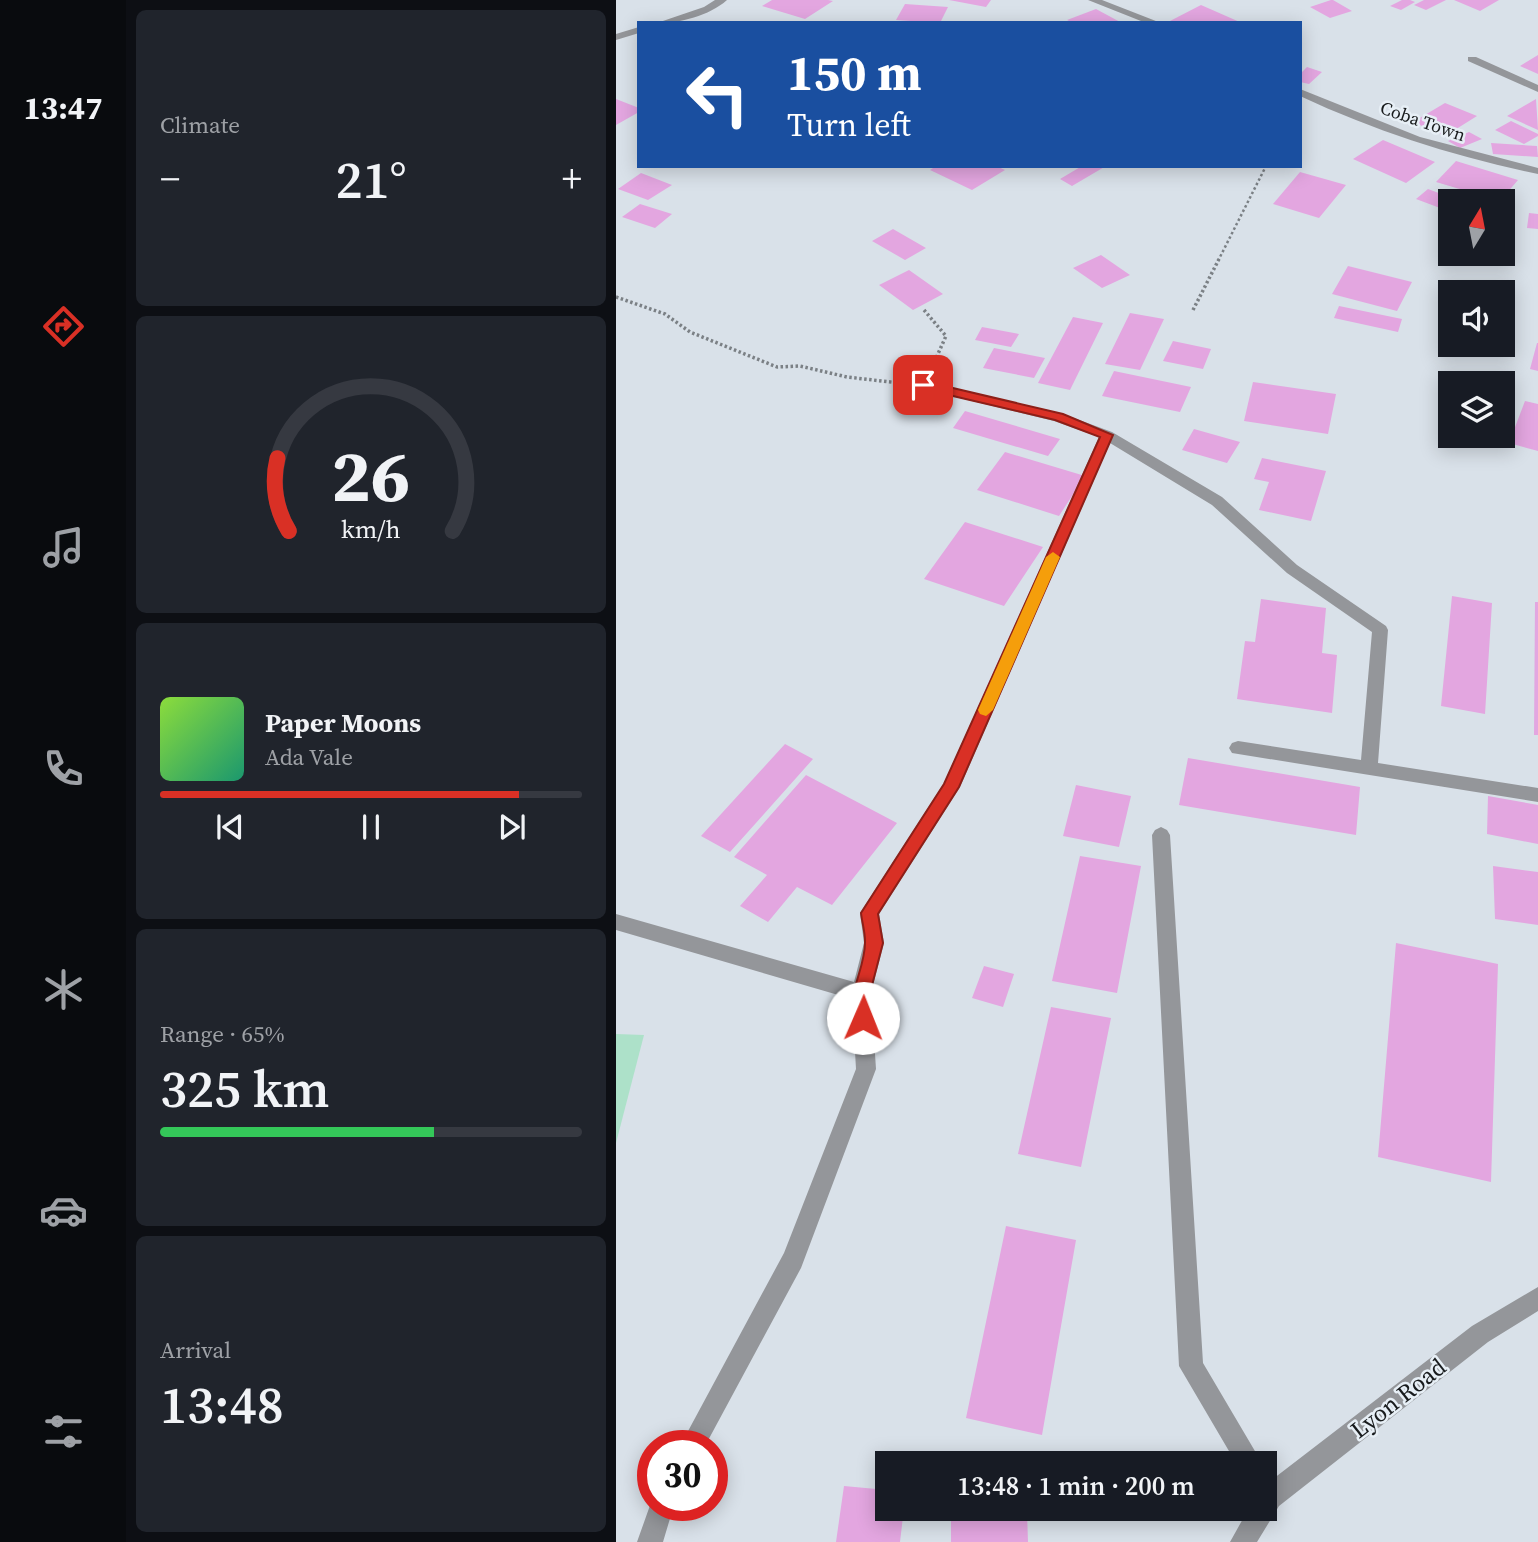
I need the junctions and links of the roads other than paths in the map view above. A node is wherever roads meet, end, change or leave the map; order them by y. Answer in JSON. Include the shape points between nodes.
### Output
{"nodes":[{"id":1,"x":722,"y":0,"type":"edge"},
{"id":2,"x":1093,"y":0,"type":"edge"},
{"id":3,"x":668,"y":21,"type":"edge"},
{"id":4,"x":1151,"y":21,"type":"edge"},
{"id":5,"x":637,"y":31,"type":"edge"},
{"id":6,"x":616,"y":37,"type":"edge"},
{"id":7,"x":1472,"y":59,"type":"dead end"},
{"id":8,"x":1538,"y":89,"type":"edge"},
{"id":9,"x":1302,"y":93,"type":"edge"},
{"id":10,"x":1538,"y":171,"type":"edge"},
{"id":11,"x":923,"y":385,"type":"road end"},
{"id":12,"x":1107,"y":435,"type":"junction"},
{"id":13,"x":1238,"y":748,"type":"dead end"},
{"id":14,"x":1369,"y":768,"type":"junction"},
{"id":15,"x":1538,"y":795,"type":"edge"},
{"id":16,"x":1161,"y":835,"type":"dead end"},
{"id":17,"x":616,"y":922,"type":"edge"},
{"id":18,"x":861,"y":993,"type":"junction"},
{"id":19,"x":1538,"y":1298,"type":"edge"},
{"id":20,"x":701,"y":1430,"type":"edge"},
{"id":21,"x":1243,"y":1451,"type":"edge"},
{"id":22,"x":1277,"y":1491,"type":"edge"},
{"id":23,"x":657,"y":1521,"type":"edge"},
{"id":24,"x":1254,"y":1521,"type":"edge"},
{"id":25,"x":650,"y":1542,"type":"edge"},
{"id":26,"x":1243,"y":1542,"type":"edge"}],
"edges":[{"from":1,"to":3,"type":"street"},
{"from":2,"to":4,"type":"street"},
{"from":5,"to":6,"type":"street"},
{"from":7,"to":8,"type":"street"},
{"from":9,"to":10,"type":"street","name":"Coba Town","via":[[1418,139],[1483,160]]},
{"from":11,"to":12,"type":"street","via":[[1058,417]]},
{"from":12,"to":14,"type":"street","via":[[1217,500],[1292,569],[1380,630]]},
{"from":12,"to":18,"type":"street","via":[[951,787],[869,913],[874,943]]},
{"from":13,"to":14,"type":"street"},
{"from":14,"to":15,"type":"street"},
{"from":16,"to":21,"type":"street","via":[[1191,1366]]},
{"from":17,"to":18,"type":"street"},
{"from":18,"to":20,"type":"street","via":[[866,1069],[793,1260]]},
{"from":19,"to":22,"type":"street","name":"Lyon Road","via":[[1480,1334]]},
{"from":23,"to":25,"type":"street"},
{"from":24,"to":26,"type":"street","name":"Lyon Road"}]}
